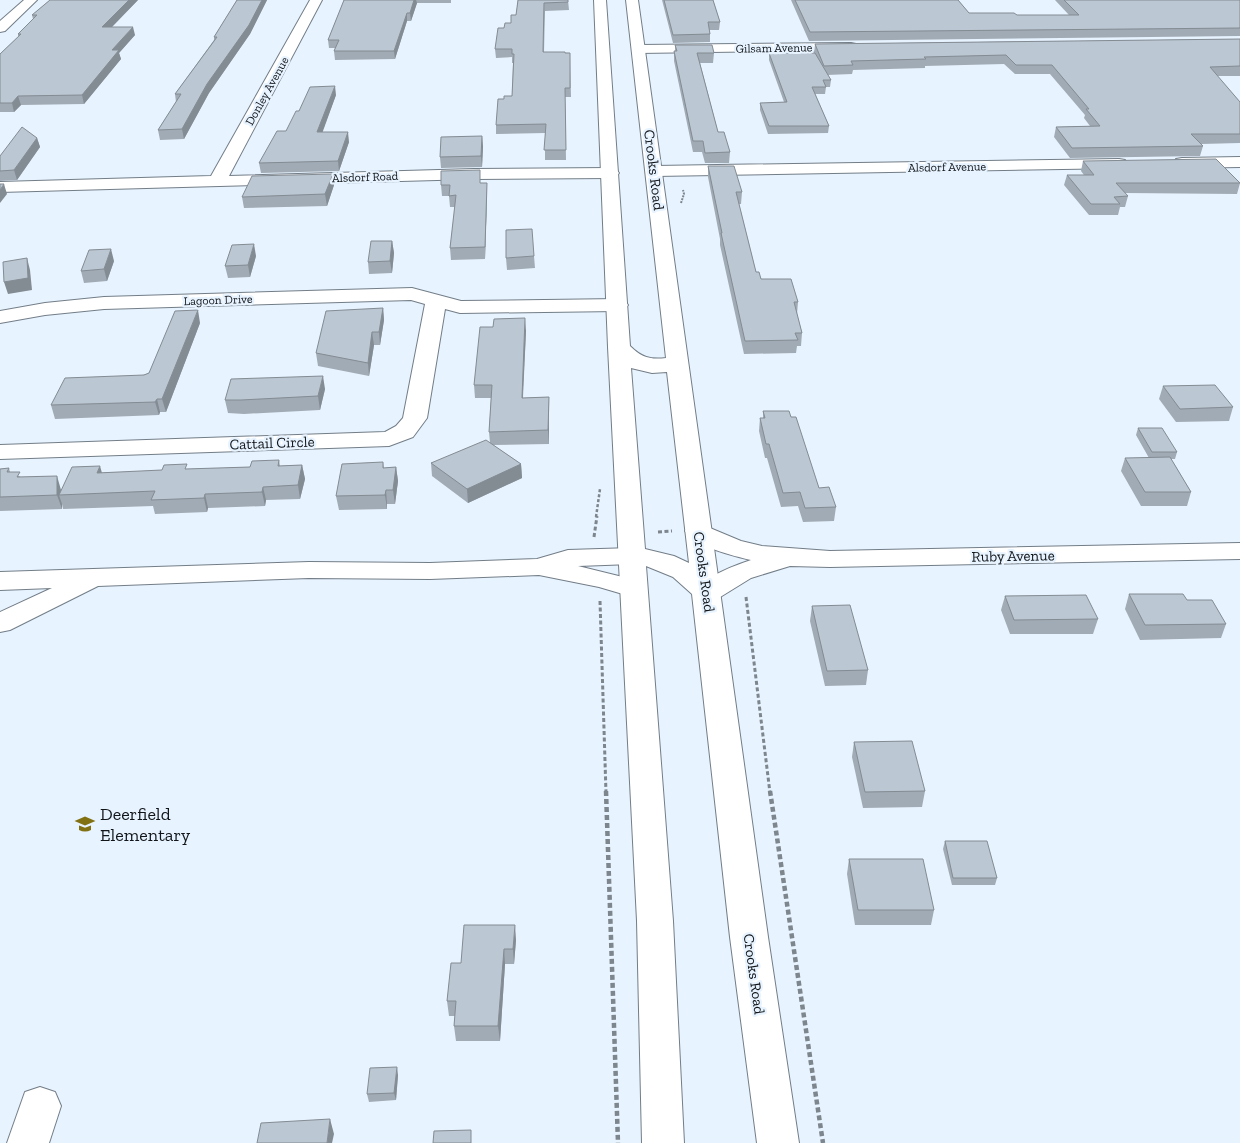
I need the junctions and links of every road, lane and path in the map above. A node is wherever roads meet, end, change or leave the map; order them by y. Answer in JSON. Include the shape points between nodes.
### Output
{"nodes":[{"id":1,"x":31,"y":0,"type":"edge"},
{"id":2,"x":316,"y":0,"type":"edge"},
{"id":3,"x":600,"y":0,"type":"edge"},
{"id":4,"x":632,"y":0,"type":"edge"},
{"id":5,"x":0,"y":28,"type":"edge"},
{"id":6,"x":866,"y":47,"type":"edge"},
{"id":7,"x":621,"y":49,"type":"junction"},
{"id":8,"x":619,"y":108,"type":"junction"},
{"id":9,"x":648,"y":116,"type":"junction"},
{"id":10,"x":1240,"y":162,"type":"edge"},
{"id":11,"x":1131,"y":164,"type":"edge"},
{"id":12,"x":1161,"y":164,"type":"edge"},
{"id":13,"x":655,"y":171,"type":"junction"},
{"id":14,"x":610,"y":173,"type":"junction"},
{"id":15,"x":217,"y":181,"type":"junction"},
{"id":16,"x":0,"y":187,"type":"edge"},
{"id":17,"x":618,"y":296,"type":"junction"},
{"id":18,"x":436,"y":300,"type":"junction"},
{"id":19,"x":0,"y":317,"type":"edge"},
{"id":20,"x":619,"y":347,"type":"junction"},
{"id":21,"x":677,"y":363,"type":"junction"},
{"id":22,"x":0,"y":452,"type":"edge"},
{"id":23,"x":698,"y":531,"type":"junction"},
{"id":24,"x":594,"y":534,"type":"dead end"},
{"id":25,"x":1237,"y":556,"type":"edge"},
{"id":26,"x":785,"y":558,"type":"junction"},
{"id":27,"x":632,"y":559,"type":"junction"},
{"id":28,"x":100,"y":576,"type":"junction"},
{"id":29,"x":0,"y":581,"type":"edge"},
{"id":30,"x":745,"y":590,"type":"dead end"},
{"id":31,"x":707,"y":593,"type":"junction"},
{"id":32,"x":600,"y":597,"type":"dead end"},
{"id":33,"x":0,"y":623,"type":"edge"},
{"id":34,"x":618,"y":1143,"type":"edge"},
{"id":35,"x":663,"y":1143,"type":"edge"},
{"id":36,"x":778,"y":1143,"type":"edge"},
{"id":37,"x":823,"y":1143,"type":"edge"}],
"edges":[{"from":1,"to":5,"type":"street"},
{"from":2,"to":15,"type":"street","name":"Donley Avenue"},
{"from":3,"to":7,"type":"street","name":"Crooks Road"},
{"from":4,"to":7,"type":"street","name":"Crooks Road"},
{"from":6,"to":7,"type":"street","name":"Gilsam Avenue"},
{"from":7,"to":8,"type":"street","name":"Crooks Road"},
{"from":7,"to":9,"type":"street","name":"Crooks Road"},
{"from":8,"to":9,"type":"street"},
{"from":8,"to":14,"type":"street","name":"Crooks Road"},
{"from":9,"to":13,"type":"street","name":"Crooks Road"},
{"from":10,"to":12,"type":"street"},
{"from":11,"to":13,"type":"street","name":"Alsdorf Avenue"},
{"from":13,"to":21,"type":"street","name":"Crooks Road"},
{"from":14,"to":15,"type":"street","name":"Alsdorf Road"},
{"from":14,"to":17,"type":"street","name":"Crooks Road"},
{"from":15,"to":16,"type":"street","name":"Alsdorf Road"},
{"from":17,"to":18,"type":"street","name":"Lagoon Drive","via":[[460,307]]},
{"from":17,"to":20,"type":"street","name":"Crooks Road"},
{"from":18,"to":19,"type":"street","name":"Lagoon Drive","via":[[412,294],[119,302],[45,308]]},
{"from":18,"to":22,"type":"street","name":"Cattail Circle","via":[[415,418],[406,431],[389,439]]},
{"from":20,"to":21,"type":"street","via":[[630,359],[641,364]]},
{"from":20,"to":27,"type":"street","name":"Crooks Road"},
{"from":21,"to":23,"type":"street","name":"Crooks Road"},
{"from":23,"to":26,"type":"street","name":"Ruby Avenue","via":[[737,549]]},
{"from":23,"to":27,"type":"path"},
{"from":23,"to":31,"type":"street","name":"Crooks Road"},
{"from":24,"to":27,"type":"path"},
{"from":25,"to":26,"type":"street","name":"Ruby Avenue"},
{"from":26,"to":31,"type":"street","name":"Ruby Avenue","via":[[742,572]]},
{"from":27,"to":28,"type":"street","via":[[568,558],[539,567],[430,571],[309,570]]},
{"from":27,"to":31,"type":"street","via":[[652,558],[680,569],[694,578]]},
{"from":27,"to":35,"type":"street","name":"Crooks Road","via":[[654,921]]},
{"from":28,"to":29,"type":"street"},
{"from":28,"to":33,"type":"street"},
{"from":30,"to":37,"type":"path","via":[[778,850]]},
{"from":31,"to":36,"type":"street","name":"Crooks Road"},
{"from":32,"to":34,"type":"path"}]}
